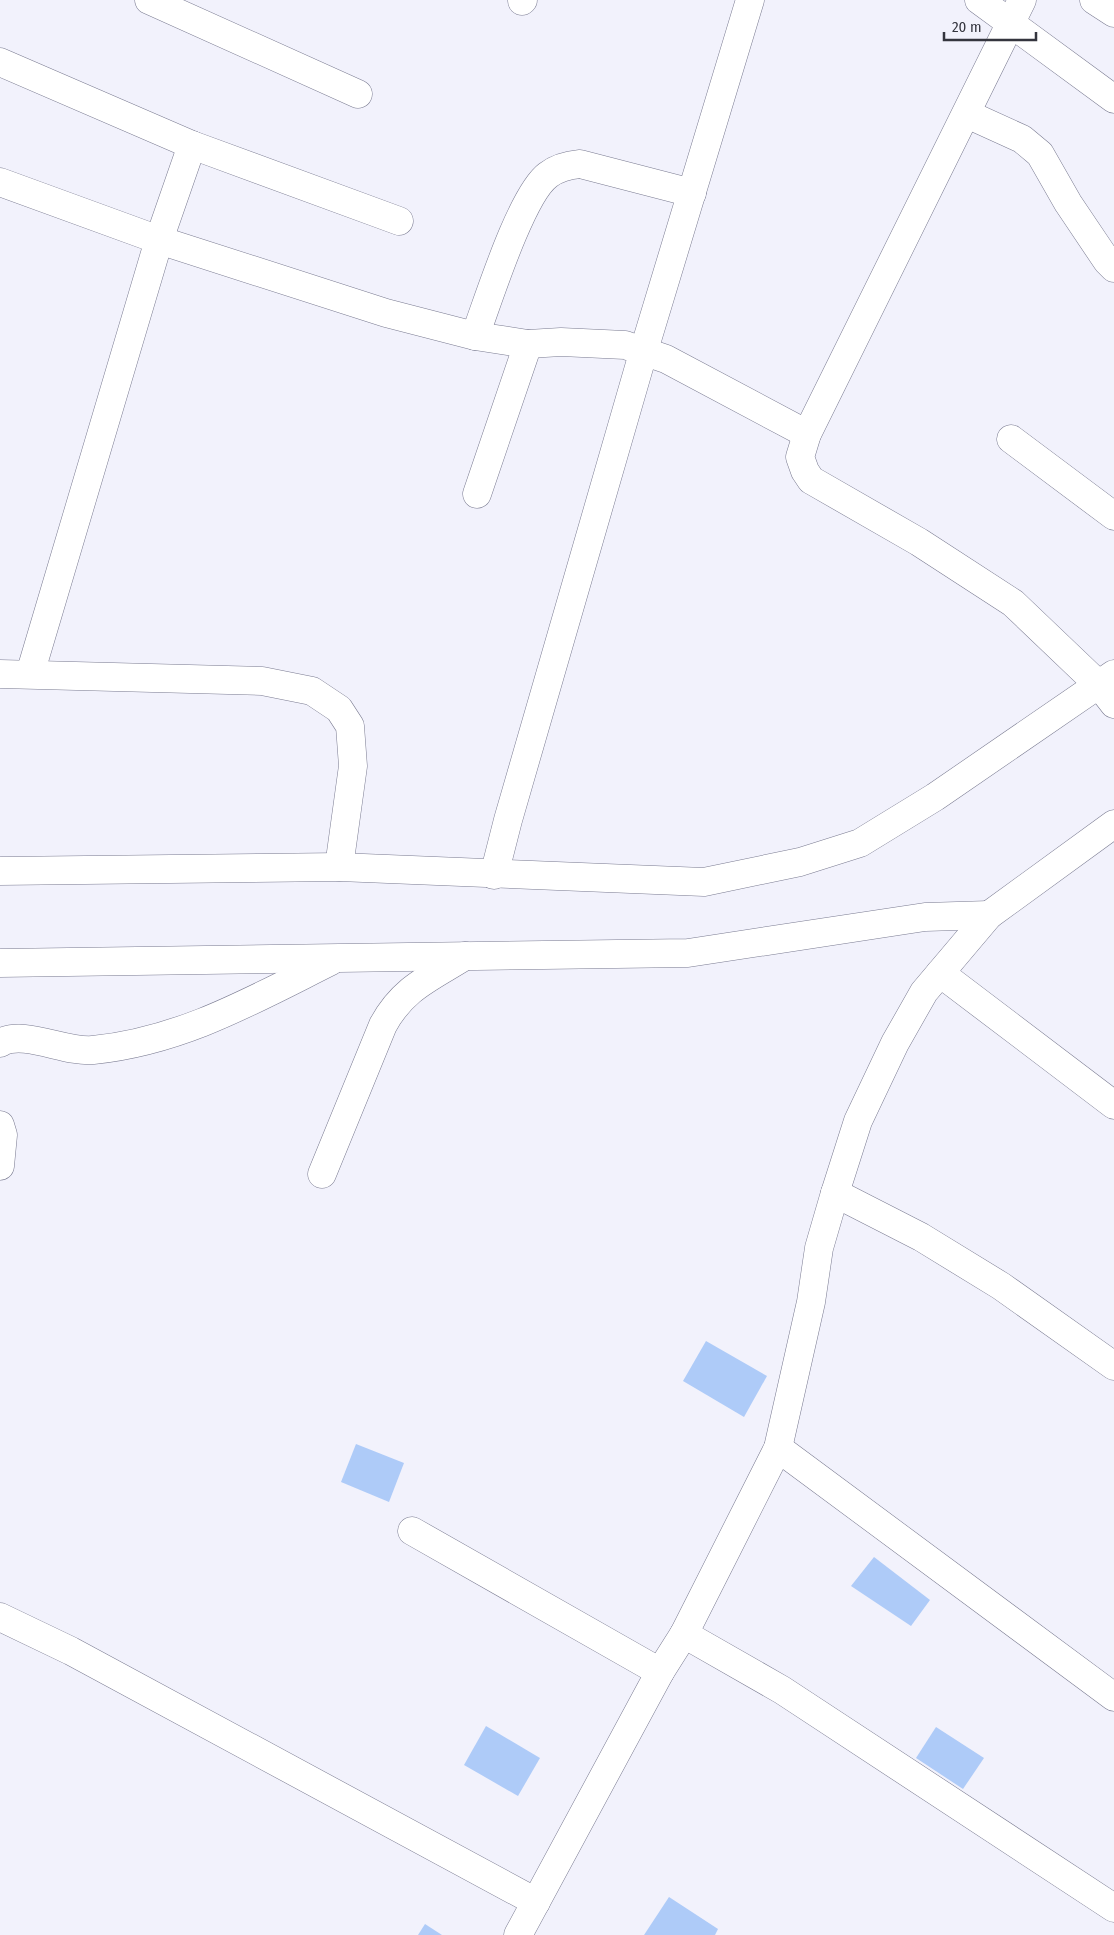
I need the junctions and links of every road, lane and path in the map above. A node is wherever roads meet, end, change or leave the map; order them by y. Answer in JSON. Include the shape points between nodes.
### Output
{"nodes":[{"id":1,"x":149,"y":0,"type":"edge"},
{"id":2,"x":750,"y":0,"type":"edge"},
{"id":3,"x":979,"y":0,"type":"edge"},
{"id":4,"x":1094,"y":0,"type":"edge"},
{"id":5,"x":1016,"y":11,"type":"edge"},
{"id":6,"x":1114,"y":13,"type":"edge"},
{"id":7,"x":0,"y":62,"type":"edge"},
{"id":8,"x":358,"y":94,"type":"dead end"},
{"id":9,"x":1114,"y":99,"type":"edge"},
{"id":10,"x":967,"y":114,"type":"junction"},
{"id":11,"x":192,"y":145,"type":"junction"},
{"id":12,"x":0,"y":182,"type":"edge"},
{"id":13,"x":692,"y":193,"type":"junction"},
{"id":14,"x":399,"y":221,"type":"dead end"},
{"id":15,"x":159,"y":240,"type":"junction"},
{"id":16,"x":1114,"y":268,"type":"edge"},
{"id":17,"x":475,"y":336,"type":"junction"},
{"id":18,"x":528,"y":344,"type":"junction"},
{"id":19,"x":644,"y":350,"type":"junction"},
{"id":20,"x":807,"y":434,"type":"junction"},
{"id":21,"x":1011,"y":439,"type":"dead end"},
{"id":22,"x":477,"y":494,"type":"dead end"},
{"id":23,"x":1114,"y":516,"type":"edge"},
{"id":24,"x":0,"y":674,"type":"edge"},
{"id":25,"x":30,"y":674,"type":"junction"},
{"id":26,"x":1109,"y":688,"type":"edge"},
{"id":27,"x":1114,"y":824,"type":"edge"},
{"id":28,"x":339,"y":867,"type":"junction"},
{"id":29,"x":0,"y":871,"type":"edge"},
{"id":30,"x":494,"y":875,"type":"junction"},
{"id":31,"x":989,"y":915,"type":"junction"},
{"id":32,"x":465,"y":956,"type":"junction"},
{"id":33,"x":336,"y":958,"type":"junction"},
{"id":34,"x":0,"y":963,"type":"edge"},
{"id":35,"x":940,"y":973,"type":"junction"},
{"id":36,"x":0,"y":1043,"type":"edge"},
{"id":37,"x":1114,"y":1105,"type":"edge"},
{"id":38,"x":0,"y":1126,"type":"edge"},
{"id":39,"x":0,"y":1166,"type":"edge"},
{"id":40,"x":322,"y":1174,"type":"dead end"},
{"id":41,"x":834,"y":1193,"type":"junction"},
{"id":42,"x":1114,"y":1366,"type":"edge"},
{"id":43,"x":778,"y":1448,"type":"junction"},
{"id":44,"x":412,"y":1531,"type":"dead end"},
{"id":45,"x":0,"y":1617,"type":"edge"},
{"id":46,"x":684,"y":1634,"type":"junction"},
{"id":47,"x":660,"y":1672,"type":"junction"},
{"id":48,"x":1114,"y":1696,"type":"edge"},
{"id":49,"x":536,"y":1902,"type":"junction"},
{"id":50,"x":1114,"y":1908,"type":"edge"},
{"id":51,"x":518,"y":1935,"type":"edge"}],
"edges":[{"from":1,"to":8,"type":"street"},
{"from":2,"to":13,"type":"street"},
{"from":3,"to":5,"type":"street"},
{"from":4,"to":6,"type":"street"},
{"from":5,"to":9,"type":"street"},
{"from":5,"to":10,"type":"street"},
{"from":7,"to":11,"type":"street"},
{"from":10,"to":16,"type":"street","via":[[1022,139],[1040,154],[1068,203]]},
{"from":10,"to":20,"type":"street"},
{"from":11,"to":14,"type":"street"},
{"from":11,"to":15,"type":"street"},
{"from":12,"to":15,"type":"street"},
{"from":13,"to":17,"type":"street","via":[[580,164],[547,175],[521,214]]},
{"from":13,"to":19,"type":"street"},
{"from":15,"to":17,"type":"street","via":[[386,313]]},
{"from":15,"to":25,"type":"street"},
{"from":17,"to":18,"type":"street"},
{"from":18,"to":19,"type":"street","via":[[606,343]]},
{"from":18,"to":22,"type":"street"},
{"from":19,"to":20,"type":"street"},
{"from":19,"to":30,"type":"street"},
{"from":20,"to":26,"type":"street","via":[[800,457],[811,480],[919,542],[1013,603]]},
{"from":21,"to":23,"type":"street"},
{"from":24,"to":25,"type":"street"},
{"from":25,"to":28,"type":"street","via":[[262,681],[312,691],[339,709],[350,726],[353,766]]},
{"from":26,"to":30,"type":"street","via":[[860,843],[800,862],[704,882]]},
{"from":27,"to":31,"type":"street"},
{"from":28,"to":29,"type":"street"},
{"from":28,"to":30,"type":"street"},
{"from":31,"to":32,"type":"street","via":[[925,917],[688,953]]},
{"from":31,"to":35,"type":"street"},
{"from":32,"to":33,"type":"street"},
{"from":32,"to":40,"type":"street","via":[[401,997],[392,1009]]},
{"from":33,"to":34,"type":"street"},
{"from":33,"to":36,"type":"street","via":[[225,1015],[165,1036],[90,1051],[24,1039]]},
{"from":35,"to":37,"type":"street"},
{"from":35,"to":41,"type":"street","via":[[924,992],[895,1043],[858,1121]]},
{"from":38,"to":39,"type":"street","via":[[3,1135]]},
{"from":41,"to":42,"type":"street","via":[[921,1237],[993,1281]]},
{"from":41,"to":43,"type":"street","via":[[819,1248],[811,1302]]},
{"from":43,"to":46,"type":"street"},
{"from":43,"to":48,"type":"street"},
{"from":44,"to":47,"type":"street"},
{"from":45,"to":49,"type":"street","via":[[70,1650]]},
{"from":46,"to":47,"type":"street"},
{"from":46,"to":50,"type":"street","via":[[782,1690]]},
{"from":47,"to":49,"type":"street"},
{"from":49,"to":51,"type":"street"}]}
